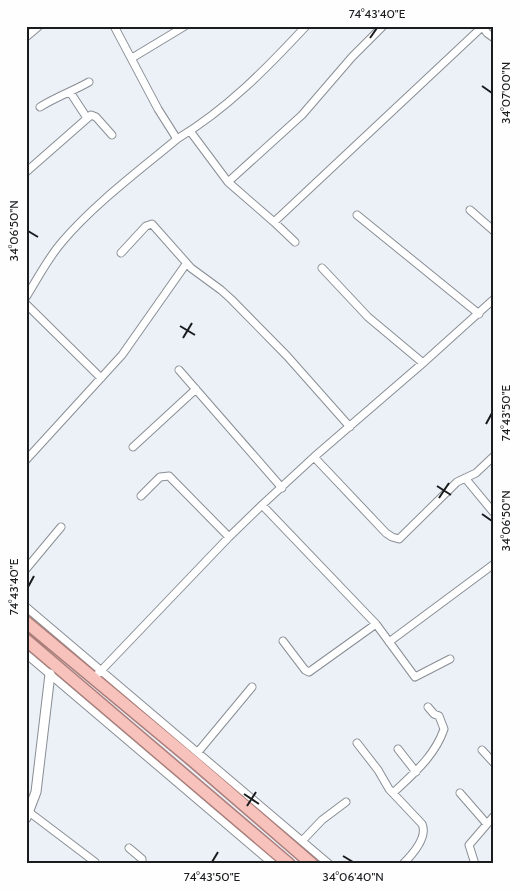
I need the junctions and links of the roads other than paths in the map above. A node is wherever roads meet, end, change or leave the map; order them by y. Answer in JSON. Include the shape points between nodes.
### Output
{"nodes":[{"id":1,"x":39,"y":26,"type":"edge"},
{"id":2,"x":114,"y":26,"type":"edge"},
{"id":3,"x":185,"y":26,"type":"edge"},
{"id":4,"x":306,"y":26,"type":"edge"},
{"id":5,"x":383,"y":26,"type":"edge"},
{"id":6,"x":482,"y":27,"type":"edge"},
{"id":7,"x":26,"y":37,"type":"edge"},
{"id":8,"x":494,"y":38,"type":"edge"},
{"id":9,"x":132,"y":58,"type":"junction"},
{"id":10,"x":89,"y":82,"type":"dead end"},
{"id":11,"x":70,"y":92,"type":"junction"},
{"id":12,"x":40,"y":107,"type":"dead end"},
{"id":13,"x":86,"y":118,"type":"junction"},
{"id":14,"x":190,"y":131,"type":"junction"},
{"id":15,"x":112,"y":135,"type":"dead end"},
{"id":16,"x":178,"y":139,"type":"junction"},
{"id":17,"x":26,"y":172,"type":"edge"},
{"id":18,"x":228,"y":182,"type":"junction"},
{"id":19,"x":470,"y":210,"type":"dead end"},
{"id":20,"x":358,"y":215,"type":"dead end"},
{"id":21,"x":274,"y":222,"type":"junction"},
{"id":22,"x":494,"y":231,"type":"edge"},
{"id":23,"x":295,"y":242,"type":"dead end"},
{"id":24,"x":120,"y":253,"type":"dead end"},
{"id":25,"x":186,"y":264,"type":"junction"},
{"id":26,"x":322,"y":268,"type":"dead end"},
{"id":27,"x":26,"y":297,"type":"edge"},
{"id":28,"x":494,"y":299,"type":"edge"},
{"id":29,"x":26,"y":304,"type":"edge"},
{"id":30,"x":479,"y":314,"type":"junction"},
{"id":31,"x":423,"y":363,"type":"junction"},
{"id":32,"x":179,"y":370,"type":"dead end"},
{"id":33,"x":101,"y":378,"type":"junction"},
{"id":34,"x":196,"y":389,"type":"junction"},
{"id":35,"x":350,"y":426,"type":"junction"},
{"id":36,"x":133,"y":447,"type":"dead end"},
{"id":37,"x":494,"y":456,"type":"edge"},
{"id":38,"x":314,"y":457,"type":"junction"},
{"id":39,"x":26,"y":460,"type":"edge"},
{"id":40,"x":465,"y":478,"type":"junction"},
{"id":41,"x":282,"y":488,"type":"junction"},
{"id":42,"x":141,"y":496,"type":"dead end"},
{"id":43,"x":262,"y":505,"type":"junction"},
{"id":44,"x":494,"y":513,"type":"edge"},
{"id":45,"x":61,"y":527,"type":"dead end"},
{"id":46,"x":229,"y":537,"type":"junction"},
{"id":47,"x":494,"y":564,"type":"edge"},
{"id":48,"x":26,"y":569,"type":"edge"},
{"id":49,"x":26,"y":607,"type":"edge"},
{"id":50,"x":26,"y":622,"type":"edge"},
{"id":51,"x":376,"y":624,"type":"junction"},
{"id":52,"x":26,"y":640,"type":"edge"},
{"id":53,"x":283,"y":641,"type":"dead end"},
{"id":54,"x":389,"y":642,"type":"junction"},
{"id":55,"x":26,"y":654,"type":"edge"},
{"id":56,"x":450,"y":659,"type":"dead end"},
{"id":57,"x":50,"y":674,"type":"junction"},
{"id":58,"x":98,"y":674,"type":"junction"},
{"id":59,"x":252,"y":687,"type":"dead end"},
{"id":60,"x":428,"y":707,"type":"dead end"},
{"id":61,"x":357,"y":743,"type":"dead end"},
{"id":62,"x":398,"y":749,"type":"dead end"},
{"id":63,"x":482,"y":750,"type":"dead end"},
{"id":64,"x":198,"y":752,"type":"junction"},
{"id":65,"x":494,"y":763,"type":"edge"},
{"id":66,"x":167,"y":767,"type":"junction"},
{"id":67,"x":416,"y":772,"type":"junction"},
{"id":68,"x":393,"y":793,"type":"junction"},
{"id":69,"x":460,"y":793,"type":"dead end"},
{"id":70,"x":346,"y":802,"type":"dead end"},
{"id":71,"x":28,"y":815,"type":"edge"},
{"id":72,"x":494,"y":816,"type":"edge"},
{"id":73,"x":487,"y":824,"type":"junction"},
{"id":74,"x":302,"y":841,"type":"junction"},
{"id":75,"x":129,"y":848,"type":"dead end"},
{"id":76,"x":95,"y":862,"type":"dead end"},
{"id":77,"x":142,"y":864,"type":"edge"},
{"id":78,"x":273,"y":864,"type":"edge"},
{"id":79,"x":289,"y":864,"type":"edge"},
{"id":80,"x":312,"y":864,"type":"edge"},
{"id":81,"x":329,"y":864,"type":"edge"},
{"id":82,"x":403,"y":864,"type":"edge"},
{"id":83,"x":475,"y":864,"type":"edge"}],
"edges":[{"from":1,"to":7,"type":"street"},
{"from":2,"to":9,"type":"street"},
{"from":3,"to":9,"type":"street"},
{"from":4,"to":14,"type":"street","via":[[242,91]]},
{"from":5,"to":18,"type":"street","via":[[302,115]]},
{"from":6,"to":8,"type":"street"},
{"from":6,"to":21,"type":"street"},
{"from":9,"to":16,"type":"street","via":[[158,109]]},
{"from":10,"to":11,"type":"street"},
{"from":11,"to":12,"type":"street"},
{"from":11,"to":13,"type":"street"},
{"from":13,"to":15,"type":"street","via":[[95,115]]},
{"from":13,"to":17,"type":"street"},
{"from":14,"to":16,"type":"street"},
{"from":14,"to":18,"type":"street"},
{"from":16,"to":27,"type":"street","via":[[106,198],[69,234]]},
{"from":18,"to":21,"type":"street"},
{"from":19,"to":22,"type":"street"},
{"from":20,"to":30,"type":"street"},
{"from":21,"to":23,"type":"street"},
{"from":24,"to":25,"type":"street","via":[[150,223]]},
{"from":25,"to":33,"type":"street","via":[[122,355]]},
{"from":25,"to":35,"type":"street","via":[[226,294]]},
{"from":26,"to":31,"type":"street","via":[[368,317]]},
{"from":28,"to":30,"type":"street"},
{"from":29,"to":33,"type":"street"},
{"from":30,"to":31,"type":"street"},
{"from":31,"to":35,"type":"street"},
{"from":32,"to":34,"type":"street"},
{"from":33,"to":39,"type":"street"},
{"from":34,"to":36,"type":"street"},
{"from":34,"to":41,"type":"street"},
{"from":35,"to":38,"type":"street"},
{"from":37,"to":40,"type":"street","via":[[476,473]]},
{"from":38,"to":40,"type":"street","via":[[395,539],[402,537],[457,482]]},
{"from":38,"to":41,"type":"street"},
{"from":40,"to":44,"type":"street"},
{"from":41,"to":43,"type":"street"},
{"from":42,"to":46,"type":"street","via":[[160,477],[169,476]]},
{"from":43,"to":46,"type":"street"},
{"from":43,"to":51,"type":"street"},
{"from":45,"to":48,"type":"street"},
{"from":46,"to":58,"type":"street"},
{"from":47,"to":54,"type":"street"},
{"from":49,"to":58,"type":"street"},
{"from":50,"to":58,"type":"highway"},
{"from":51,"to":53,"type":"street","via":[[309,672]]},
{"from":51,"to":54,"type":"street"},
{"from":52,"to":66,"type":"highway"},
{"from":54,"to":56,"type":"street","via":[[416,677]]},
{"from":55,"to":57,"type":"street"},
{"from":57,"to":66,"type":"street"},
{"from":57,"to":71,"type":"street","via":[[37,783]]},
{"from":58,"to":64,"type":"street"},
{"from":58,"to":80,"type":"highway"},
{"from":59,"to":64,"type":"street"},
{"from":60,"to":67,"type":"street","via":[[439,716],[444,729],[439,744]]},
{"from":61,"to":68,"type":"street"},
{"from":62,"to":67,"type":"street"},
{"from":63,"to":65,"type":"street"},
{"from":64,"to":74,"type":"street"},
{"from":66,"to":78,"type":"street"},
{"from":66,"to":79,"type":"highway"},
{"from":67,"to":68,"type":"street"},
{"from":68,"to":82,"type":"street","via":[[424,830],[411,856]]},
{"from":69,"to":73,"type":"street"},
{"from":70,"to":74,"type":"street"},
{"from":71,"to":76,"type":"street"},
{"from":72,"to":73,"type":"street"},
{"from":73,"to":83,"type":"street","via":[[469,845]]},
{"from":74,"to":81,"type":"street"},
{"from":75,"to":77,"type":"street","via":[[142,859]]}]}
